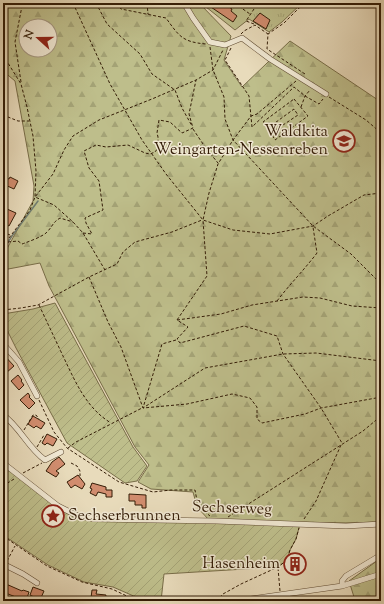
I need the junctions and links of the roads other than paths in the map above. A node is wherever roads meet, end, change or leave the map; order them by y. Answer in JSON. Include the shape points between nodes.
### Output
{"nodes":[{"id":1,"x":184,"y":3,"type":"edge"},
{"id":2,"x":326,"y":94,"type":"road end"},
{"id":3,"x":3,"y":344,"type":"edge"},
{"id":4,"x":37,"y":396,"type":"road end"},
{"id":5,"x":3,"y":415,"type":"edge"},
{"id":6,"x":61,"y":452,"type":"dead end"},
{"id":7,"x":3,"y":463,"type":"edge"},
{"id":8,"x":381,"y":524,"type":"edge"},
{"id":9,"x":381,"y":556,"type":"edge"},
{"id":10,"x":4,"y":565,"type":"edge"},
{"id":11,"x":381,"y":574,"type":"edge"},
{"id":12,"x":37,"y":583,"type":"dead end"},
{"id":13,"x":342,"y":586,"type":"junction"},
{"id":14,"x":271,"y":599,"type":"edge"},
{"id":15,"x":237,"y":601,"type":"edge"}],
"edges":[{"from":1,"to":2,"type":"street","via":[[210,42],[225,44],[242,38]]},
{"from":3,"to":4,"type":"street","via":[[19,362]]},
{"from":5,"to":6,"type":"street","via":[[45,460]]},
{"from":7,"to":8,"type":"street","name":"Sechserweg","via":[[58,506],[78,516],[94,519],[346,526]]},
{"from":9,"to":13,"type":"street","via":[[346,576]]},
{"from":10,"to":12,"type":"street"},
{"from":11,"to":13,"type":"street"},
{"from":13,"to":14,"type":"street","via":[[280,595]]},
{"from":14,"to":15,"type":"street"}]}
